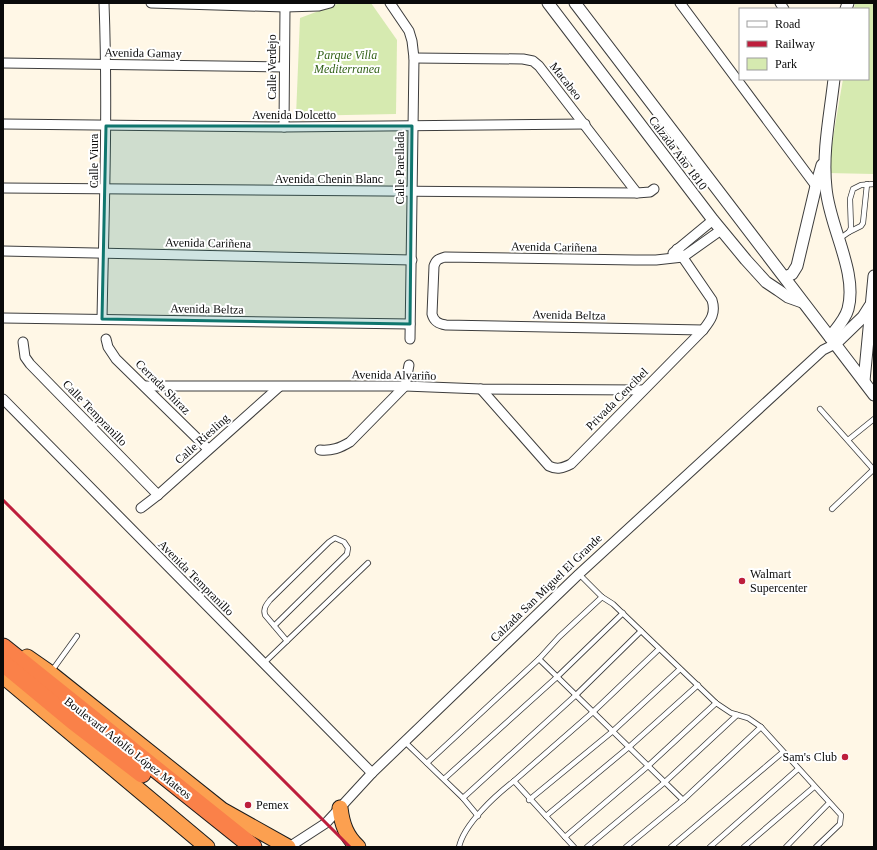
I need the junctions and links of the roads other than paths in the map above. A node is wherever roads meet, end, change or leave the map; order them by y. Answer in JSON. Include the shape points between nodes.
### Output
{"nodes":[{"id":1,"x":104,"y":3,"type":"edge"},
{"id":2,"x":151,"y":3,"type":"edge"},
{"id":3,"x":330,"y":3,"type":"edge"},
{"id":4,"x":390,"y":3,"type":"edge"},
{"id":5,"x":548,"y":3,"type":"edge"},
{"id":6,"x":575,"y":3,"type":"edge"},
{"id":7,"x":680,"y":3,"type":"edge"},
{"id":8,"x":285,"y":7,"type":"junction"},
{"id":9,"x":414,"y":58,"type":"junction"},
{"id":10,"x":3,"y":63,"type":"edge"},
{"id":11,"x":106,"y":65,"type":"junction"},
{"id":12,"x":284,"y":67,"type":"junction"},
{"id":13,"x":834,"y":80,"type":"edge"},
{"id":14,"x":3,"y":124,"type":"edge"},
{"id":15,"x":585,"y":124,"type":"junction"},
{"id":16,"x":106,"y":126,"type":"junction"},
{"id":17,"x":412,"y":126,"type":"junction"},
{"id":18,"x":284,"y":127,"type":"junction"},
{"id":19,"x":825,"y":155,"type":"junction"},
{"id":20,"x":867,"y":184,"type":"junction"},
{"id":21,"x":874,"y":184,"type":"edge"},
{"id":22,"x":816,"y":186,"type":"junction"},
{"id":23,"x":3,"y":188,"type":"edge"},
{"id":24,"x":106,"y":189,"type":"junction"},
{"id":25,"x":654,"y":189,"type":"dead end"},
{"id":26,"x":413,"y":192,"type":"junction"},
{"id":27,"x":637,"y":193,"type":"junction"},
{"id":28,"x":712,"y":220,"type":"junction"},
{"id":29,"x":721,"y":230,"type":"junction"},
{"id":30,"x":850,"y":232,"type":"junction"},
{"id":31,"x":838,"y":240,"type":"junction"},
{"id":32,"x":677,"y":249,"type":"junction"},
{"id":33,"x":3,"y":251,"type":"edge"},
{"id":34,"x":103,"y":252,"type":"junction"},
{"id":35,"x":683,"y":257,"type":"junction"},
{"id":36,"x":668,"y":259,"type":"junction"},
{"id":37,"x":412,"y":260,"type":"junction"},
{"id":38,"x":874,"y":276,"type":"edge"},
{"id":39,"x":785,"y":277,"type":"junction"},
{"id":40,"x":802,"y":302,"type":"junction"},
{"id":41,"x":871,"y":304,"type":"junction"},
{"id":42,"x":3,"y":318,"type":"edge"},
{"id":43,"x":102,"y":318,"type":"junction"},
{"id":44,"x":436,"y":322,"type":"joint"},
{"id":45,"x":410,"y":324,"type":"junction"},
{"id":46,"x":703,"y":330,"type":"junction"},
{"id":47,"x":106,"y":339,"type":"dead end"},
{"id":48,"x":410,"y":339,"type":"dead end"},
{"id":49,"x":833,"y":341,"type":"junction"},
{"id":50,"x":23,"y":342,"type":"dead end"},
{"id":51,"x":409,"y":365,"type":"dead end"},
{"id":52,"x":864,"y":381,"type":"junction"},
{"id":53,"x":145,"y":386,"type":"junction"},
{"id":54,"x":405,"y":386,"type":"junction"},
{"id":55,"x":279,"y":387,"type":"junction"},
{"id":56,"x":481,"y":389,"type":"junction"},
{"id":57,"x":643,"y":390,"type":"junction"},
{"id":58,"x":874,"y":395,"type":"edge"},
{"id":59,"x":3,"y":399,"type":"edge"},
{"id":60,"x":820,"y":409,"type":"dead end"},
{"id":61,"x":874,"y":419,"type":"edge"},
{"id":62,"x":848,"y":440,"type":"junction"},
{"id":63,"x":208,"y":449,"type":"junction"},
{"id":64,"x":320,"y":450,"type":"dead end"},
{"id":65,"x":874,"y":470,"type":"edge"},
{"id":66,"x":158,"y":495,"type":"junction"},
{"id":67,"x":141,"y":508,"type":"dead end"},
{"id":68,"x":832,"y":509,"type":"dead end"},
{"id":69,"x":368,"y":563,"type":"dead end"},
{"id":70,"x":579,"y":574,"type":"junction"},
{"id":71,"x":602,"y":596,"type":"junction"},
{"id":72,"x":623,"y":613,"type":"junction"},
{"id":73,"x":274,"y":626,"type":"junction"},
{"id":74,"x":641,"y":631,"type":"junction"},
{"id":75,"x":77,"y":636,"type":"dead end"},
{"id":76,"x":3,"y":639,"type":"edge"},
{"id":77,"x":287,"y":641,"type":"junction"},
{"id":78,"x":3,"y":647,"type":"edge"},
{"id":79,"x":659,"y":649,"type":"junction"},
{"id":80,"x":539,"y":659,"type":"junction"},
{"id":81,"x":3,"y":663,"type":"edge"},
{"id":82,"x":264,"y":663,"type":"junction"},
{"id":83,"x":680,"y":669,"type":"junction"},
{"id":84,"x":50,"y":673,"type":"junction"},
{"id":85,"x":3,"y":676,"type":"edge"},
{"id":86,"x":557,"y":677,"type":"junction"},
{"id":87,"x":698,"y":685,"type":"junction"},
{"id":88,"x":576,"y":695,"type":"junction"},
{"id":89,"x":716,"y":703,"type":"junction"},
{"id":90,"x":593,"y":712,"type":"junction"},
{"id":91,"x":737,"y":715,"type":"junction"},
{"id":92,"x":761,"y":727,"type":"junction"},
{"id":93,"x":613,"y":731,"type":"junction"},
{"id":94,"x":405,"y":742,"type":"junction"},
{"id":95,"x":629,"y":747,"type":"junction"},
{"id":96,"x":783,"y":752,"type":"junction"},
{"id":97,"x":427,"y":763,"type":"junction"},
{"id":98,"x":648,"y":766,"type":"junction"},
{"id":99,"x":798,"y":769,"type":"junction"},
{"id":100,"x":372,"y":773,"type":"junction"},
{"id":101,"x":444,"y":779,"type":"junction"},
{"id":102,"x":514,"y":781,"type":"junction"},
{"id":103,"x":665,"y":782,"type":"junction"},
{"id":104,"x":814,"y":787,"type":"junction"},
{"id":105,"x":463,"y":798,"type":"junction"},
{"id":106,"x":530,"y":800,"type":"junction"},
{"id":107,"x":683,"y":800,"type":"junction"},
{"id":108,"x":829,"y":803,"type":"junction"},
{"id":109,"x":340,"y":808,"type":"junction"},
{"id":110,"x":478,"y":816,"type":"junction"},
{"id":111,"x":546,"y":816,"type":"junction"},
{"id":112,"x":189,"y":831,"type":"junction"},
{"id":113,"x":565,"y":837,"type":"junction"},
{"id":114,"x":193,"y":847,"type":"edge"},
{"id":115,"x":207,"y":847,"type":"edge"},
{"id":116,"x":237,"y":847,"type":"edge"},
{"id":117,"x":253,"y":847,"type":"edge"},
{"id":118,"x":288,"y":847,"type":"edge"},
{"id":119,"x":358,"y":847,"type":"edge"},
{"id":120,"x":459,"y":847,"type":"edge"},
{"id":121,"x":574,"y":847,"type":"edge"},
{"id":122,"x":587,"y":847,"type":"edge"},
{"id":123,"x":626,"y":847,"type":"edge"},
{"id":124,"x":671,"y":847,"type":"edge"},
{"id":125,"x":710,"y":847,"type":"edge"},
{"id":126,"x":744,"y":847,"type":"edge"},
{"id":127,"x":786,"y":847,"type":"edge"},
{"id":128,"x":816,"y":847,"type":"edge"}],
"edges":[{"from":1,"to":11,"type":"street","name":"Calle Viura"},
{"from":2,"to":8,"type":"street"},
{"from":3,"to":8,"type":"street","via":[[319,6]]},
{"from":4,"to":9,"type":"street","name":"Calle Parellada","via":[[409,31]]},
{"from":5,"to":28,"type":"street","name":"Calzada Año 1810"},
{"from":6,"to":39,"type":"street","name":"Calzada Año 1810"},
{"from":7,"to":22,"type":"street"},
{"from":8,"to":12,"type":"street","name":"Calle Verdejo"},
{"from":9,"to":15,"type":"street","name":"Macabeo","via":[[533,61]]},
{"from":9,"to":17,"type":"street","name":"Calle Parellada"},
{"from":10,"to":11,"type":"street","name":"Avenida Gamay"},
{"from":11,"to":12,"type":"street","name":"Avenida Gamay"},
{"from":11,"to":16,"type":"street","name":"Calle Viura"},
{"from":12,"to":18,"type":"street","name":"Calle Verdejo"},
{"from":13,"to":19,"type":"street"},
{"from":14,"to":16,"type":"street","name":"Avenida Dolcetto"},
{"from":15,"to":17,"type":"street","name":"Avenida Dolcetto"},
{"from":15,"to":27,"type":"street","name":"Macabeo"},
{"from":16,"to":18,"type":"street","name":"Avenida Dolcetto"},
{"from":16,"to":24,"type":"street","name":"Calle Viura"},
{"from":17,"to":18,"type":"street","name":"Avenida Dolcetto"},
{"from":17,"to":26,"type":"street","name":"Calle Parellada"},
{"from":19,"to":22,"type":"street"},
{"from":19,"to":31,"type":"street","via":[[827,196]]},
{"from":20,"to":21,"type":"lane"},
{"from":20,"to":30,"type":"lane","via":[[863,222]]},
{"from":20,"to":30,"type":"lane","via":[[857,186],[851,194]]},
{"from":22,"to":39,"type":"street","via":[[797,266],[792,274]]},
{"from":23,"to":24,"type":"street","name":"Avenida Chenin Blanc"},
{"from":24,"to":26,"type":"street","name":"Avenida Chenin Blanc"},
{"from":24,"to":34,"type":"street","name":"Calle Viura"},
{"from":25,"to":27,"type":"street","name":"Avenida Chenin Blanc","via":[[650,192]]},
{"from":26,"to":27,"type":"street","name":"Avenida Chenin Blanc"},
{"from":26,"to":37,"type":"street","name":"Calle Parellada"},
{"from":28,"to":29,"type":"street","name":"Calzada Año 1810"},
{"from":28,"to":32,"type":"street"},
{"from":29,"to":35,"type":"street","name":"Avenida Cariñena"},
{"from":29,"to":40,"type":"street","name":"Calzada Año 1810","via":[[766,282]]},
{"from":30,"to":31,"type":"lane"},
{"from":31,"to":49,"type":"street","via":[[849,279],[849,301]]},
{"from":32,"to":35,"type":"street","name":"Privada Cencibel"},
{"from":32,"to":36,"type":"street"},
{"from":33,"to":34,"type":"street","name":"Avenida Cariñena"},
{"from":34,"to":37,"type":"street","name":"Avenida Cariñena"},
{"from":34,"to":43,"type":"street","name":"Calle Viura"},
{"from":35,"to":36,"type":"street","name":"Avenida Cariñena"},
{"from":35,"to":46,"type":"street","name":"Privada Cencibel","via":[[712,300],[712,319]]},
{"from":36,"to":44,"type":"street","name":"Avenida Cariñena","via":[[439,259],[435,261],[434,266],[432,314]]},
{"from":37,"to":45,"type":"street","name":"Calle Parellada"},
{"from":38,"to":41,"type":"street","name":"Calzada San Miguel El Grande"},
{"from":39,"to":40,"type":"street","name":"Calzada Año 1810"},
{"from":40,"to":49,"type":"street","name":"Calzada Año 1810"},
{"from":41,"to":49,"type":"street","name":"Calzada San Miguel El Grande","via":[[863,317]]},
{"from":41,"to":52,"type":"street"},
{"from":42,"to":43,"type":"street","name":"Avenida Beltza"},
{"from":43,"to":45,"type":"street","name":"Avenida Beltza"},
{"from":44,"to":46,"type":"street","name":"Avenida Beltza","via":[[446,325]]},
{"from":45,"to":48,"type":"street","name":"Calle Parellada"},
{"from":46,"to":57,"type":"street","name":"Privada Cencibel"},
{"from":47,"to":53,"type":"street","name":"Cerrada Shiraz","via":[[116,359]]},
{"from":49,"to":52,"type":"street","name":"Calzada Año 1810"},
{"from":49,"to":70,"type":"street","name":"Calzada San Miguel El Grande"},
{"from":50,"to":66,"type":"street","name":"Calle Tempranillo","via":[[25,357],[30,364]]},
{"from":51,"to":54,"type":"street"},
{"from":52,"to":58,"type":"street","name":"Calzada Año 1810"},
{"from":53,"to":55,"type":"street","name":"Avenida Alvariño"},
{"from":53,"to":63,"type":"street","name":"Cerrada Shiraz"},
{"from":54,"to":55,"type":"street","name":"Avenida Alvariño"},
{"from":54,"to":56,"type":"street","name":"Avenida Alvariño"},
{"from":54,"to":64,"type":"street","via":[[350,442],[334,450]]},
{"from":55,"to":63,"type":"street","name":"Calle Riesling"},
{"from":56,"to":57,"type":"street","name":"Avenida Alvariño"},
{"from":56,"to":57,"type":"street","name":"Privada Cencibel","via":[[552,468],[564,468],[571,464]]},
{"from":59,"to":82,"type":"street","name":"Avenida Tempranillo"},
{"from":60,"to":62,"type":"lane"},
{"from":61,"to":62,"type":"lane"},
{"from":62,"to":65,"type":"lane"},
{"from":63,"to":66,"type":"street","name":"Calle Riesling"},
{"from":65,"to":68,"type":"lane"},
{"from":66,"to":67,"type":"street","name":"Calle Riesling"},
{"from":69,"to":77,"type":"lane"},
{"from":70,"to":71,"type":"lane"},
{"from":70,"to":94,"type":"street","name":"Calzada San Miguel El Grande"},
{"from":71,"to":72,"type":"lane"},
{"from":71,"to":80,"type":"lane"},
{"from":72,"to":74,"type":"lane"},
{"from":72,"to":86,"type":"lane"},
{"from":73,"to":73,"type":"lane","via":[[347,554],[348,548],[344,542],[332,539],[270,600],[264,611]]},
{"from":73,"to":77,"type":"lane"},
{"from":74,"to":79,"type":"lane"},
{"from":74,"to":88,"type":"lane"},
{"from":75,"to":84,"type":"lane"},
{"from":76,"to":84,"type":"highway"},
{"from":77,"to":82,"type":"lane"},
{"from":78,"to":117,"type":"highway","name":"Boulevard Adolfo López Mateos"},
{"from":79,"to":83,"type":"lane"},
{"from":79,"to":90,"type":"lane"},
{"from":80,"to":86,"type":"lane"},
{"from":80,"to":97,"type":"lane"},
{"from":81,"to":116,"type":"highway","name":"Boulevard Adolfo López Mateos","via":[[73,721]]},
{"from":82,"to":100,"type":"street","name":"Avenida Tempranillo"},
{"from":83,"to":87,"type":"lane"},
{"from":83,"to":93,"type":"lane"},
{"from":84,"to":118,"type":"highway","via":[[222,810]]},
{"from":85,"to":112,"type":"highway"},
{"from":86,"to":88,"type":"lane"},
{"from":86,"to":101,"type":"lane"},
{"from":87,"to":89,"type":"lane"},
{"from":87,"to":95,"type":"lane"},
{"from":88,"to":90,"type":"lane"},
{"from":88,"to":105,"type":"lane"},
{"from":89,"to":91,"type":"lane"},
{"from":89,"to":98,"type":"lane"},
{"from":90,"to":93,"type":"lane"},
{"from":90,"to":102,"type":"lane"},
{"from":91,"to":92,"type":"lane","via":[[748,718]]},
{"from":91,"to":103,"type":"lane"},
{"from":92,"to":96,"type":"lane"},
{"from":92,"to":107,"type":"lane"},
{"from":93,"to":95,"type":"lane"},
{"from":93,"to":106,"type":"lane"},
{"from":94,"to":97,"type":"lane"},
{"from":94,"to":100,"type":"street","name":"Calzada San Miguel El Grande"},
{"from":95,"to":98,"type":"lane"},
{"from":95,"to":111,"type":"lane"},
{"from":96,"to":99,"type":"lane"},
{"from":96,"to":124,"type":"lane"},
{"from":97,"to":101,"type":"lane"},
{"from":98,"to":103,"type":"lane"},
{"from":98,"to":113,"type":"lane"},
{"from":99,"to":104,"type":"lane"},
{"from":99,"to":125,"type":"lane"},
{"from":100,"to":109,"type":"street","name":"Calzada San Miguel El Grande"},
{"from":101,"to":105,"type":"lane"},
{"from":102,"to":106,"type":"lane"},
{"from":102,"to":110,"type":"lane"},
{"from":103,"to":107,"type":"lane"},
{"from":103,"to":122,"type":"lane"},
{"from":104,"to":108,"type":"lane"},
{"from":104,"to":126,"type":"lane"},
{"from":105,"to":110,"type":"lane"},
{"from":106,"to":111,"type":"lane"},
{"from":107,"to":123,"type":"lane"},
{"from":108,"to":127,"type":"lane"},
{"from":108,"to":128,"type":"lane","via":[[841,815],[840,824]]},
{"from":109,"to":118,"type":"street","name":"Calzada San Miguel El Grande","via":[[326,823]]},
{"from":109,"to":119,"type":"highway","via":[[342,823],[350,839]]},
{"from":110,"to":120,"type":"lane","via":[[465,830]]},
{"from":111,"to":113,"type":"lane"},
{"from":112,"to":114,"type":"highway"},
{"from":112,"to":115,"type":"highway"},
{"from":113,"to":121,"type":"lane"}]}
